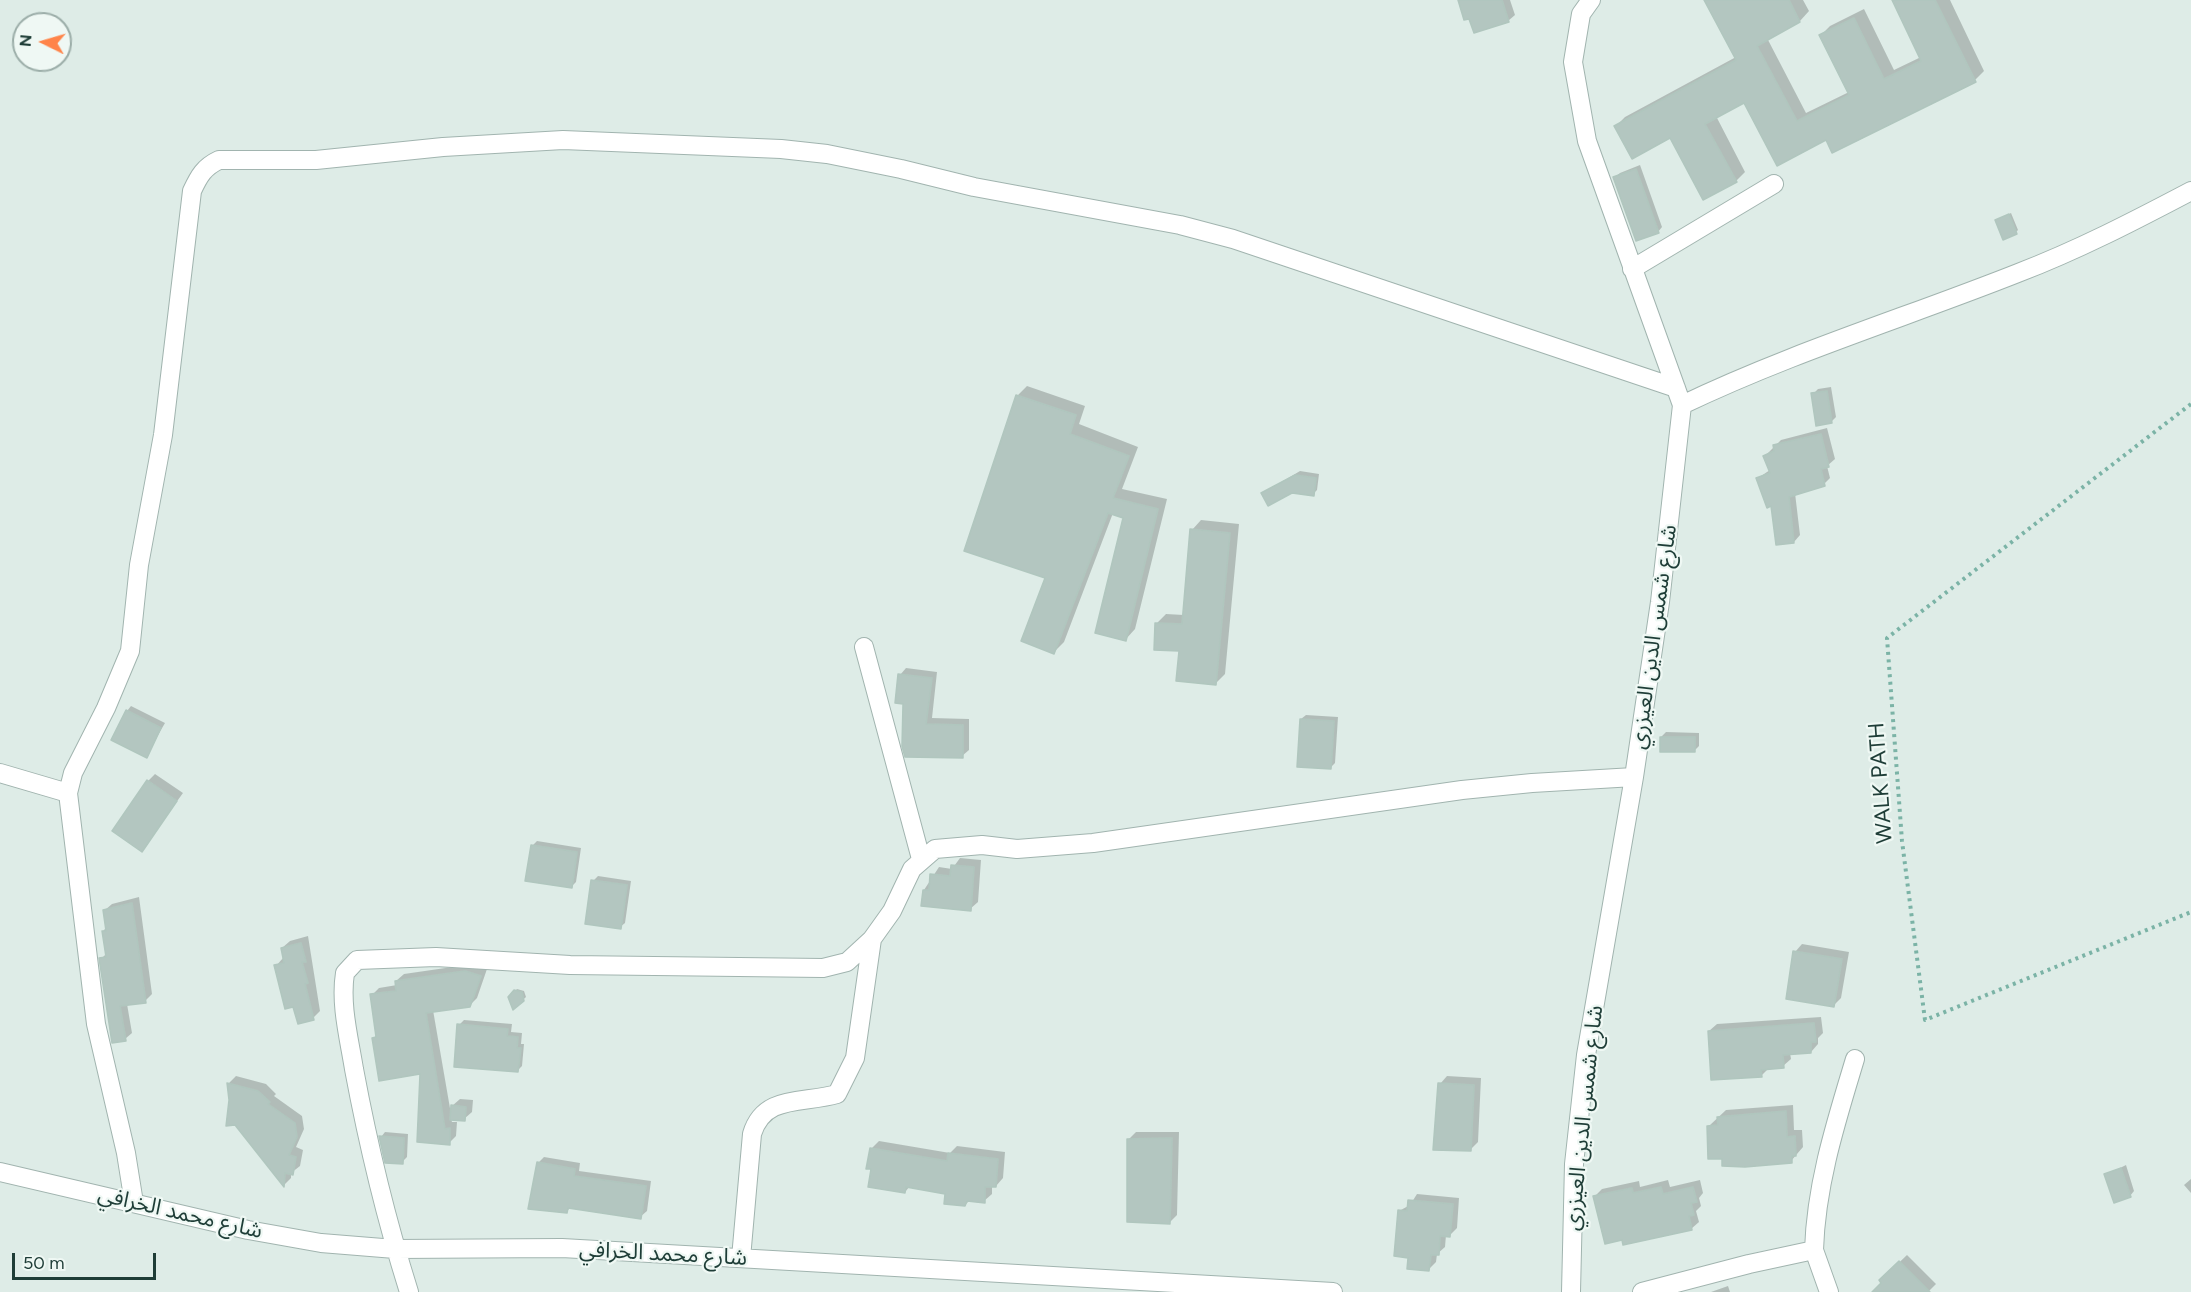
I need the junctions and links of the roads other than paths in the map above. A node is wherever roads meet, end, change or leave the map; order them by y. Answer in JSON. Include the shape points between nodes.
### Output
{"nodes":[{"id":1,"x":1582,"y":5,"type":"edge"},
{"id":2,"x":1774,"y":184,"type":"dead end"},
{"id":3,"x":2191,"y":191,"type":"edge"},
{"id":4,"x":1632,"y":269,"type":"junction"},
{"id":5,"x":1679,"y":396,"type":"junction"},
{"id":6,"x":864,"y":647,"type":"dead end"},
{"id":7,"x":0,"y":773,"type":"edge"},
{"id":8,"x":1634,"y":777,"type":"junction"},
{"id":9,"x":68,"y":793,"type":"junction"},
{"id":10,"x":921,"y":859,"type":"junction"},
{"id":11,"x":872,"y":939,"type":"junction"},
{"id":12,"x":1855,"y":1059,"type":"dead end"},
{"id":13,"x":0,"y":1172,"type":"edge"},
{"id":14,"x":134,"y":1203,"type":"junction"},
{"id":15,"x":395,"y":1249,"type":"junction"},
{"id":16,"x":1814,"y":1250,"type":"junction"},
{"id":17,"x":741,"y":1258,"type":"junction"},
{"id":18,"x":409,"y":1292,"type":"edge"},
{"id":19,"x":1333,"y":1292,"type":"edge"},
{"id":20,"x":1571,"y":1292,"type":"edge"},
{"id":21,"x":1642,"y":1292,"type":"edge"},
{"id":22,"x":1829,"y":1292,"type":"edge"}],
"edges":[{"from":1,"to":4,"type":"street","name":"شارع شمس الدين العيزري","via":[[1573,62],[1587,141]]},
{"from":2,"to":4,"type":"street"},
{"from":3,"to":5,"type":"street","via":[[2111,233],[2020,273],[1768,369]]},
{"from":4,"to":5,"type":"street","name":"شارع شمس الدين العيزري"},
{"from":5,"to":8,"type":"street","name":"شارع شمس الدين العيزري","via":[[1660,602]]},
{"from":5,"to":9,"type":"street","via":[[1233,239],[827,154],[563,140],[316,160],[219,160],[200,174],[192,191],[163,435],[139,565],[130,651],[73,773]]},
{"from":6,"to":10,"type":"street"},
{"from":7,"to":9,"type":"street"},
{"from":8,"to":10,"type":"street","via":[[1462,790],[1093,843],[1017,849],[954,846],[935,849]]},
{"from":8,"to":20,"type":"street","name":"شارع شمس الدين العيزري","via":[[1586,1055],[1574,1164]]},
{"from":9,"to":14,"type":"street","via":[[96,1024]]},
{"from":10,"to":11,"type":"street"},
{"from":11,"to":15,"type":"street","via":[[847,962],[823,968],[618,967],[436,957],[352,963],[345,973],[344,1004],[362,1109]]},
{"from":11,"to":17,"type":"street","via":[[855,1058],[837,1094],[767,1108],[756,1118]]},
{"from":12,"to":16,"type":"street","via":[[1826,1155]]},
{"from":13,"to":14,"type":"street","name":"شارع محمد الخرافي"},
{"from":14,"to":15,"type":"street","name":"شارع محمد الخرافي","via":[[248,1230]]},
{"from":15,"to":17,"type":"street","name":"شارع محمد الخرافي","via":[[562,1248]]},
{"from":15,"to":18,"type":"street"},
{"from":16,"to":21,"type":"street"},
{"from":16,"to":22,"type":"street"},
{"from":17,"to":19,"type":"street","name":"شارع محمد الخرافي"}]}
